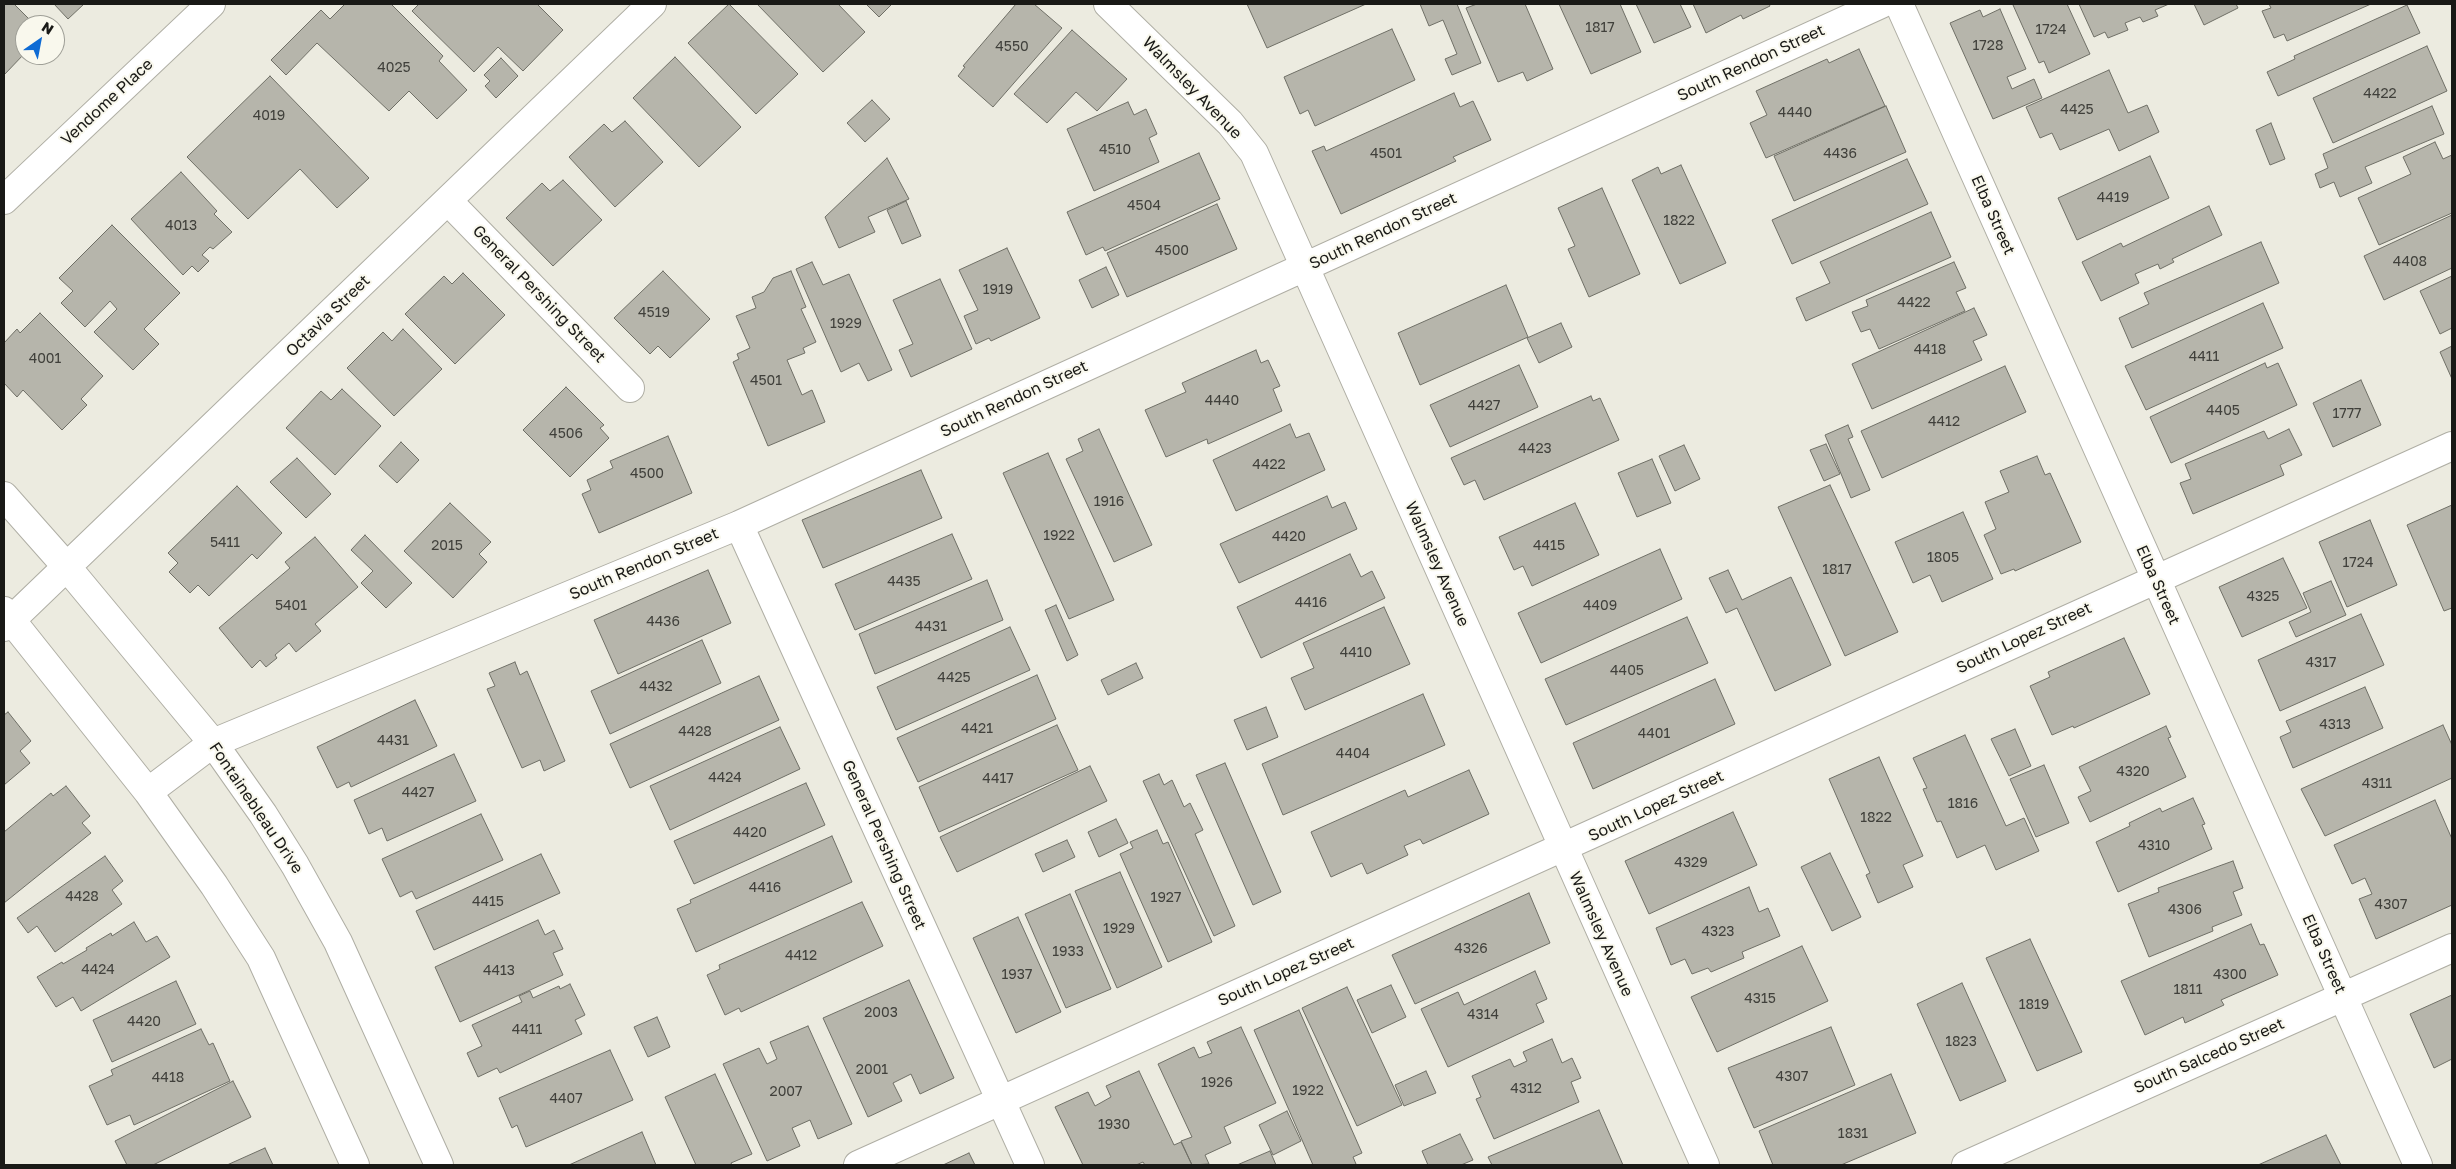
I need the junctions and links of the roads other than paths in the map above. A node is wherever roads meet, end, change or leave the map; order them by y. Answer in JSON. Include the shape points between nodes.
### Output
{"nodes":[{"id":1,"x":211,"y":4,"type":"edge"},
{"id":2,"x":652,"y":4,"type":"edge"},
{"id":3,"x":1108,"y":4,"type":"edge"},
{"id":4,"x":1881,"y":4,"type":"edge"},
{"id":5,"x":1900,"y":4,"type":"edge"},
{"id":6,"x":4,"y":200,"type":"edge"},
{"id":7,"x":448,"y":201,"type":"junction"},
{"id":8,"x":1305,"y":266,"type":"junction"},
{"id":9,"x":630,"y":388,"type":"dead end"},
{"id":10,"x":2452,"y":446,"type":"edge"},
{"id":11,"x":4,"y":496,"type":"edge"},
{"id":12,"x":739,"y":525,"type":"junction"},
{"id":13,"x":66,"y":566,"type":"junction"},
{"id":14,"x":2155,"y":578,"type":"junction"},
{"id":15,"x":6,"y":619,"type":"edge"},
{"id":16,"x":213,"y":743,"type":"junction"},
{"id":17,"x":148,"y":792,"type":"junction"},
{"id":18,"x":1563,"y":849,"type":"junction"},
{"id":19,"x":2452,"y":948,"type":"edge"},
{"id":20,"x":2343,"y":997,"type":"junction"},
{"id":21,"x":1000,"y":1100,"type":"junction"},
{"id":22,"x":355,"y":1165,"type":"edge"},
{"id":23,"x":439,"y":1165,"type":"edge"},
{"id":24,"x":858,"y":1165,"type":"edge"},
{"id":25,"x":1030,"y":1165,"type":"edge"},
{"id":26,"x":1705,"y":1165,"type":"edge"},
{"id":27,"x":1966,"y":1165,"type":"edge"},
{"id":28,"x":2418,"y":1165,"type":"edge"}],
"edges":[{"from":1,"to":6,"type":"street","name":"Vendome Place"},
{"from":2,"to":7,"type":"street","name":"Octavia Street"},
{"from":3,"to":8,"type":"street","name":"Walmsley Avenue","via":[[1230,123],[1254,153]]},
{"from":4,"to":8,"type":"street","name":"South Rendon Street"},
{"from":5,"to":14,"type":"street","name":"Elba Street"},
{"from":7,"to":9,"type":"street","name":"General Pershing Street"},
{"from":7,"to":13,"type":"street","name":"Octavia Street"},
{"from":8,"to":12,"type":"street","name":"South Rendon Street"},
{"from":8,"to":18,"type":"street","name":"Walmsley Avenue"},
{"from":10,"to":14,"type":"street","name":"South Lopez Street"},
{"from":11,"to":13,"type":"street","name":"Fontainebleau Drive"},
{"from":12,"to":16,"type":"street","name":"South Rendon Street"},
{"from":12,"to":21,"type":"street","name":"General Pershing Street"},
{"from":13,"to":15,"type":"street","name":"Octavia Street"},
{"from":13,"to":16,"type":"street","name":"Fontainebleau Drive"},
{"from":14,"to":18,"type":"street","name":"South Lopez Street"},
{"from":14,"to":20,"type":"street","name":"Elba Street"},
{"from":15,"to":17,"type":"street"},
{"from":16,"to":17,"type":"street","name":"South Rendon Street"},
{"from":16,"to":23,"type":"street","name":"Fontainebleau Drive","via":[[295,865],[338,942]]},
{"from":17,"to":22,"type":"street","via":[[261,958]]},
{"from":18,"to":21,"type":"street","name":"South Lopez Street"},
{"from":18,"to":26,"type":"street","name":"Walmsley Avenue"},
{"from":19,"to":20,"type":"street","name":"South Salcedo Street"},
{"from":20,"to":27,"type":"street","name":"South Salcedo Street"},
{"from":20,"to":28,"type":"street","name":"Elba Street"},
{"from":21,"to":24,"type":"street","name":"South Lopez Street"},
{"from":21,"to":25,"type":"street","name":"General Pershing Street"}]}
